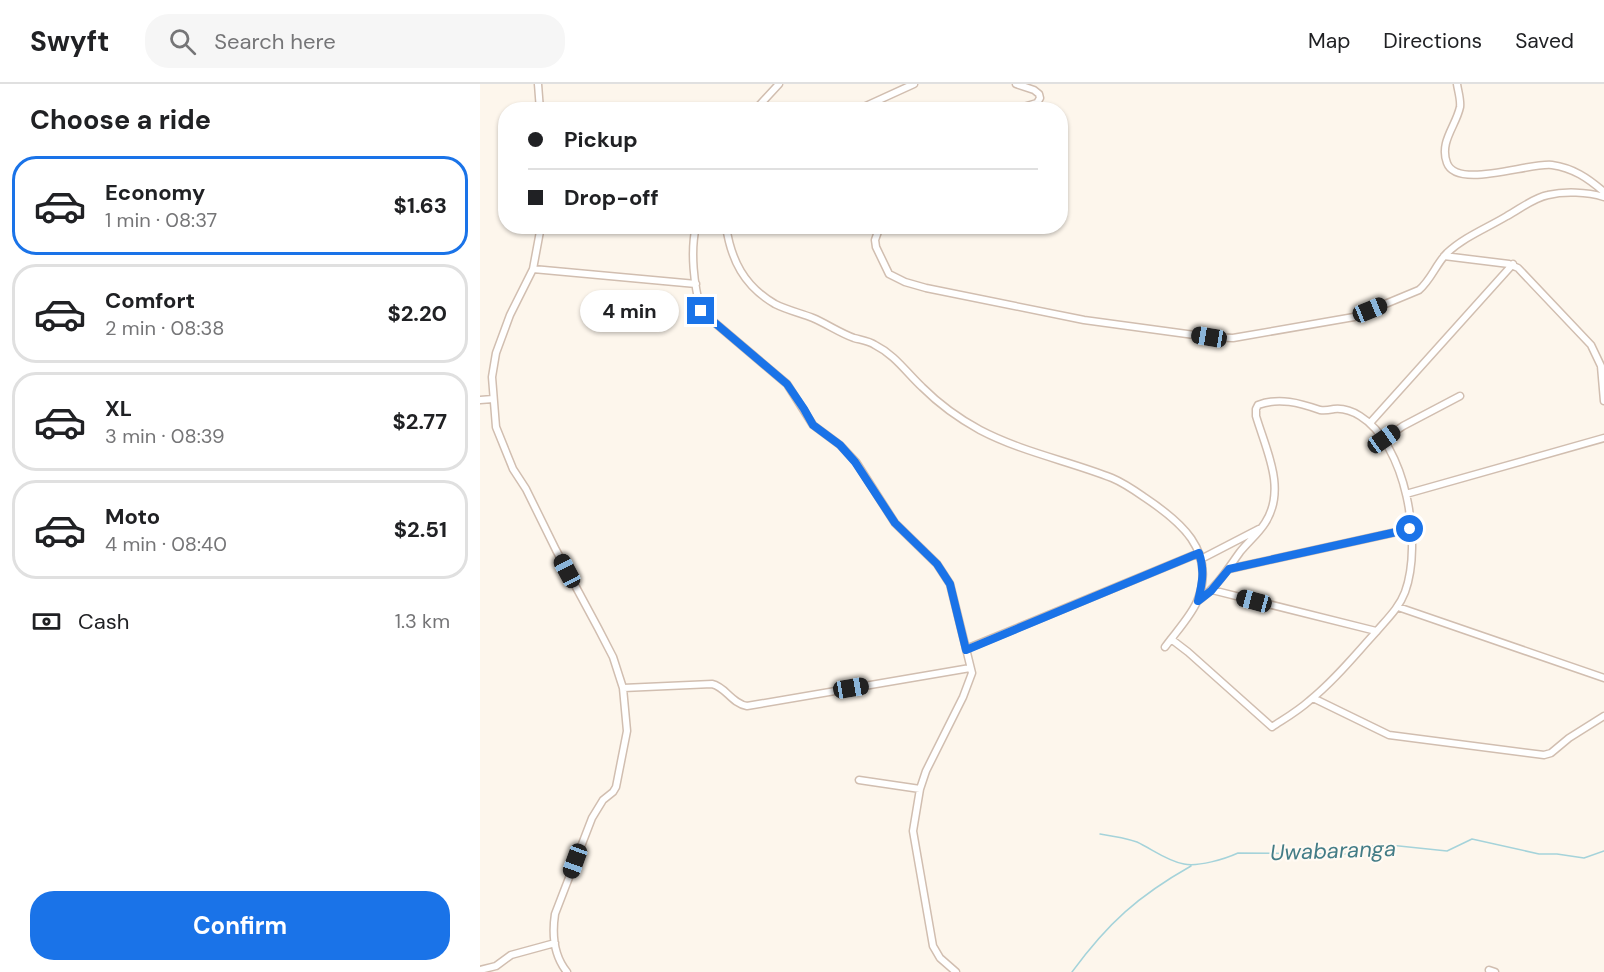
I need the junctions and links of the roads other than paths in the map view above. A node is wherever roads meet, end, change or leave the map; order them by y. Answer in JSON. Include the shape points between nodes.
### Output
{"nodes":[{"id":1,"x":538,"y":84,"type":"edge"},
{"id":2,"x":779,"y":84,"type":"edge"},
{"id":3,"x":914,"y":84,"type":"edge"},
{"id":4,"x":1016,"y":84,"type":"edge"},
{"id":5,"x":1457,"y":84,"type":"edge"},
{"id":6,"x":539,"y":102,"type":"edge"},
{"id":7,"x":762,"y":102,"type":"edge"},
{"id":8,"x":875,"y":102,"type":"edge"},
{"id":9,"x":1037,"y":102,"type":"edge"},
{"id":10,"x":1604,"y":192,"type":"edge"},
{"id":11,"x":1604,"y":197,"type":"edge"},
{"id":12,"x":540,"y":234,"type":"edge"},
{"id":13,"x":695,"y":234,"type":"edge"},
{"id":14,"x":728,"y":234,"type":"edge"},
{"id":15,"x":877,"y":234,"type":"edge"},
{"id":16,"x":1444,"y":256,"type":"junction"},
{"id":17,"x":1513,"y":264,"type":"junction"},
{"id":18,"x":533,"y":269,"type":"junction"},
{"id":19,"x":696,"y":284,"type":"junction"},
{"id":20,"x":1460,"y":396,"type":"dead end"},
{"id":21,"x":493,"y":399,"type":"junction"},
{"id":22,"x":480,"y":400,"type":"edge"},
{"id":23,"x":1604,"y":402,"type":"edge"},
{"id":24,"x":1370,"y":423,"type":"junction"},
{"id":25,"x":1604,"y":438,"type":"edge"},
{"id":26,"x":1384,"y":439,"type":"junction"},
{"id":27,"x":1406,"y":494,"type":"junction"},
{"id":28,"x":1262,"y":527,"type":"junction"},
{"id":29,"x":1410,"y":529,"type":"junction"},
{"id":30,"x":1200,"y":556,"type":"junction"},
{"id":31,"x":1229,"y":569,"type":"junction"},
{"id":32,"x":1212,"y":590,"type":"junction"},
{"id":33,"x":1198,"y":601,"type":"junction"},
{"id":34,"x":1398,"y":607,"type":"junction"},
{"id":35,"x":1376,"y":632,"type":"junction"},
{"id":36,"x":1171,"y":639,"type":"junction"},
{"id":37,"x":1165,"y":647,"type":"dead end"},
{"id":38,"x":966,"y":650,"type":"junction"},
{"id":39,"x":970,"y":668,"type":"junction"},
{"id":40,"x":1604,"y":678,"type":"edge"},
{"id":41,"x":623,"y":688,"type":"junction"},
{"id":42,"x":1313,"y":698,"type":"junction"},
{"id":43,"x":1604,"y":716,"type":"edge"},
{"id":44,"x":859,"y":780,"type":"dead end"},
{"id":45,"x":920,"y":789,"type":"junction"},
{"id":46,"x":555,"y":943,"type":"junction"},
{"id":47,"x":480,"y":970,"type":"edge"},
{"id":48,"x":567,"y":972,"type":"edge"},
{"id":49,"x":956,"y":972,"type":"edge"}],
"edges":[{"from":1,"to":6,"type":"street"},
{"from":2,"to":7,"type":"street"},
{"from":3,"to":8,"type":"street"},
{"from":4,"to":9,"type":"street","via":[[1039,94]]},
{"from":5,"to":10,"type":"street","via":[[1460,106],[1446,142],[1449,168],[1463,175],[1550,165],[1581,173]]},
{"from":11,"to":16,"type":"street","via":[[1563,193],[1538,198],[1464,240]]},
{"from":12,"to":18,"type":"street"},
{"from":13,"to":19,"type":"street"},
{"from":14,"to":30,"type":"street","via":[[744,278],[763,296],[889,352],[947,410],[987,434],[1124,484],[1175,520],[1190,535]]},
{"from":15,"to":16,"type":"street","via":[[879,256],[889,274],[905,282],[1084,320],[1233,338],[1354,317],[1419,290]]},
{"from":16,"to":17,"type":"street"},
{"from":17,"to":23,"type":"street","via":[[1591,345],[1601,366]]},
{"from":17,"to":24,"type":"street"},
{"from":18,"to":19,"type":"street"},
{"from":18,"to":21,"type":"street","via":[[519,293],[496,353]]},
{"from":19,"to":38,"type":"street","via":[[703,313],[787,384],[813,425],[855,462],[895,523],[946,577]]},
{"from":20,"to":26,"type":"street"},
{"from":21,"to":22,"type":"street"},
{"from":21,"to":41,"type":"street","via":[[496,427],[513,469],[613,657]]},
{"from":24,"to":26,"type":"street"},
{"from":24,"to":28,"type":"street","via":[[1342,409],[1323,411],[1301,402],[1258,405],[1256,416],[1274,476],[1272,505]]},
{"from":25,"to":27,"type":"street"},
{"from":26,"to":27,"type":"street","via":[[1393,453]]},
{"from":27,"to":29,"type":"street"},
{"from":28,"to":30,"type":"street"},
{"from":28,"to":31,"type":"street"},
{"from":29,"to":31,"type":"street"},
{"from":29,"to":34,"type":"street","via":[[1410,570]]},
{"from":30,"to":33,"type":"street","via":[[1203,581]]},
{"from":30,"to":38,"type":"street"},
{"from":31,"to":32,"type":"street"},
{"from":32,"to":33,"type":"street"},
{"from":32,"to":35,"type":"street"},
{"from":33,"to":36,"type":"street"},
{"from":34,"to":35,"type":"street"},
{"from":34,"to":40,"type":"street"},
{"from":35,"to":42,"type":"street"},
{"from":36,"to":37,"type":"street"},
{"from":36,"to":42,"type":"street","via":[[1272,728]]},
{"from":38,"to":39,"type":"street"},
{"from":39,"to":41,"type":"street","via":[[747,706],[737,703],[719,685]]},
{"from":39,"to":45,"type":"street","via":[[969,683]]},
{"from":41,"to":46,"type":"street","via":[[627,731],[617,783],[592,818],[582,841],[555,914]]},
{"from":42,"to":43,"type":"street","via":[[1389,735],[1546,755]]},
{"from":44,"to":45,"type":"street"},
{"from":45,"to":49,"type":"street","via":[[913,831],[933,946]]},
{"from":46,"to":47,"type":"street","via":[[511,955],[496,966]]},
{"from":46,"to":48,"type":"street"}]}
